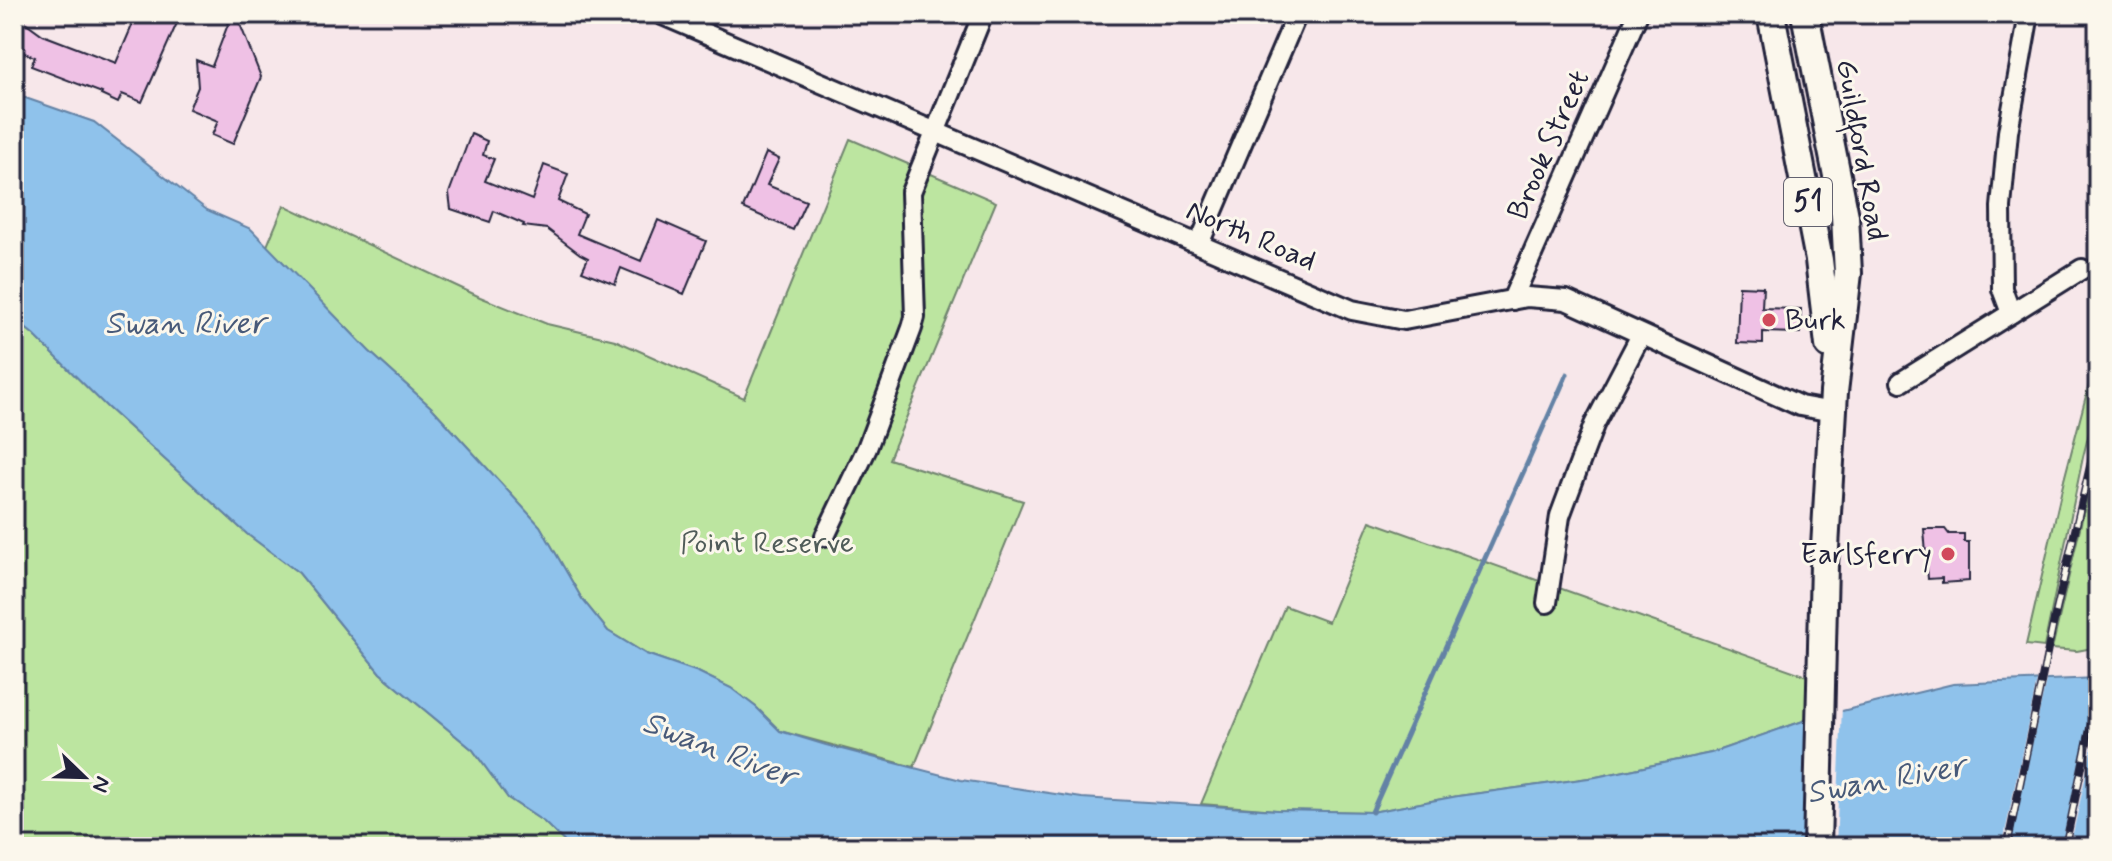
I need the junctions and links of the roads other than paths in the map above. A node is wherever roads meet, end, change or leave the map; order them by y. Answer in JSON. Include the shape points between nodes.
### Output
{"nodes":[{"id":1,"x":660,"y":14,"type":"edge"},
{"id":2,"x":983,"y":14,"type":"edge"},
{"id":3,"x":1297,"y":14,"type":"edge"},
{"id":4,"x":1638,"y":14,"type":"edge"},
{"id":5,"x":1771,"y":14,"type":"edge"},
{"id":6,"x":1805,"y":14,"type":"edge"},
{"id":7,"x":2029,"y":14,"type":"edge"},
{"id":8,"x":934,"y":131,"type":"junction"},
{"id":9,"x":1199,"y":244,"type":"junction"},
{"id":10,"x":2082,"y":269,"type":"dead end"},
{"id":11,"x":1512,"y":300,"type":"junction"},
{"id":12,"x":2011,"y":313,"type":"junction"},
{"id":13,"x":1641,"y":335,"type":"junction"},
{"id":14,"x":1901,"y":382,"type":"dead end"},
{"id":15,"x":1834,"y":402,"type":"junction"},
{"id":16,"x":825,"y":536,"type":"dead end"},
{"id":17,"x":1547,"y":603,"type":"dead end"},
{"id":18,"x":1817,"y":847,"type":"edge"}],
"edges":[{"from":1,"to":8,"type":"street","name":"North Road"},
{"from":2,"to":8,"type":"street"},
{"from":3,"to":9,"type":"street"},
{"from":4,"to":11,"type":"street","name":"Brook Street"},
{"from":5,"to":15,"type":"highway","name":"Guildford Road","number":"51","via":[[1819,260]]},
{"from":6,"to":15,"type":"highway","name":"Guildford Road","number":"51","via":[[1845,216],[1848,273]]},
{"from":7,"to":12,"type":"street","via":[[2001,207],[2002,289]]},
{"from":8,"to":9,"type":"street","name":"North Road"},
{"from":8,"to":16,"type":"street","via":[[911,192],[915,317],[867,448]]},
{"from":9,"to":11,"type":"street","name":"North Road","via":[[1352,310],[1381,317],[1419,319]]},
{"from":10,"to":12,"type":"street"},
{"from":11,"to":13,"type":"street","name":"North Road","via":[[1566,300]]},
{"from":12,"to":14,"type":"street"},
{"from":13,"to":15,"type":"street","name":"North Road","via":[[1800,406]]},
{"from":13,"to":17,"type":"street","via":[[1594,425],[1560,516]]},
{"from":15,"to":18,"type":"highway","name":"Guildford Road","number":"51"}]}
